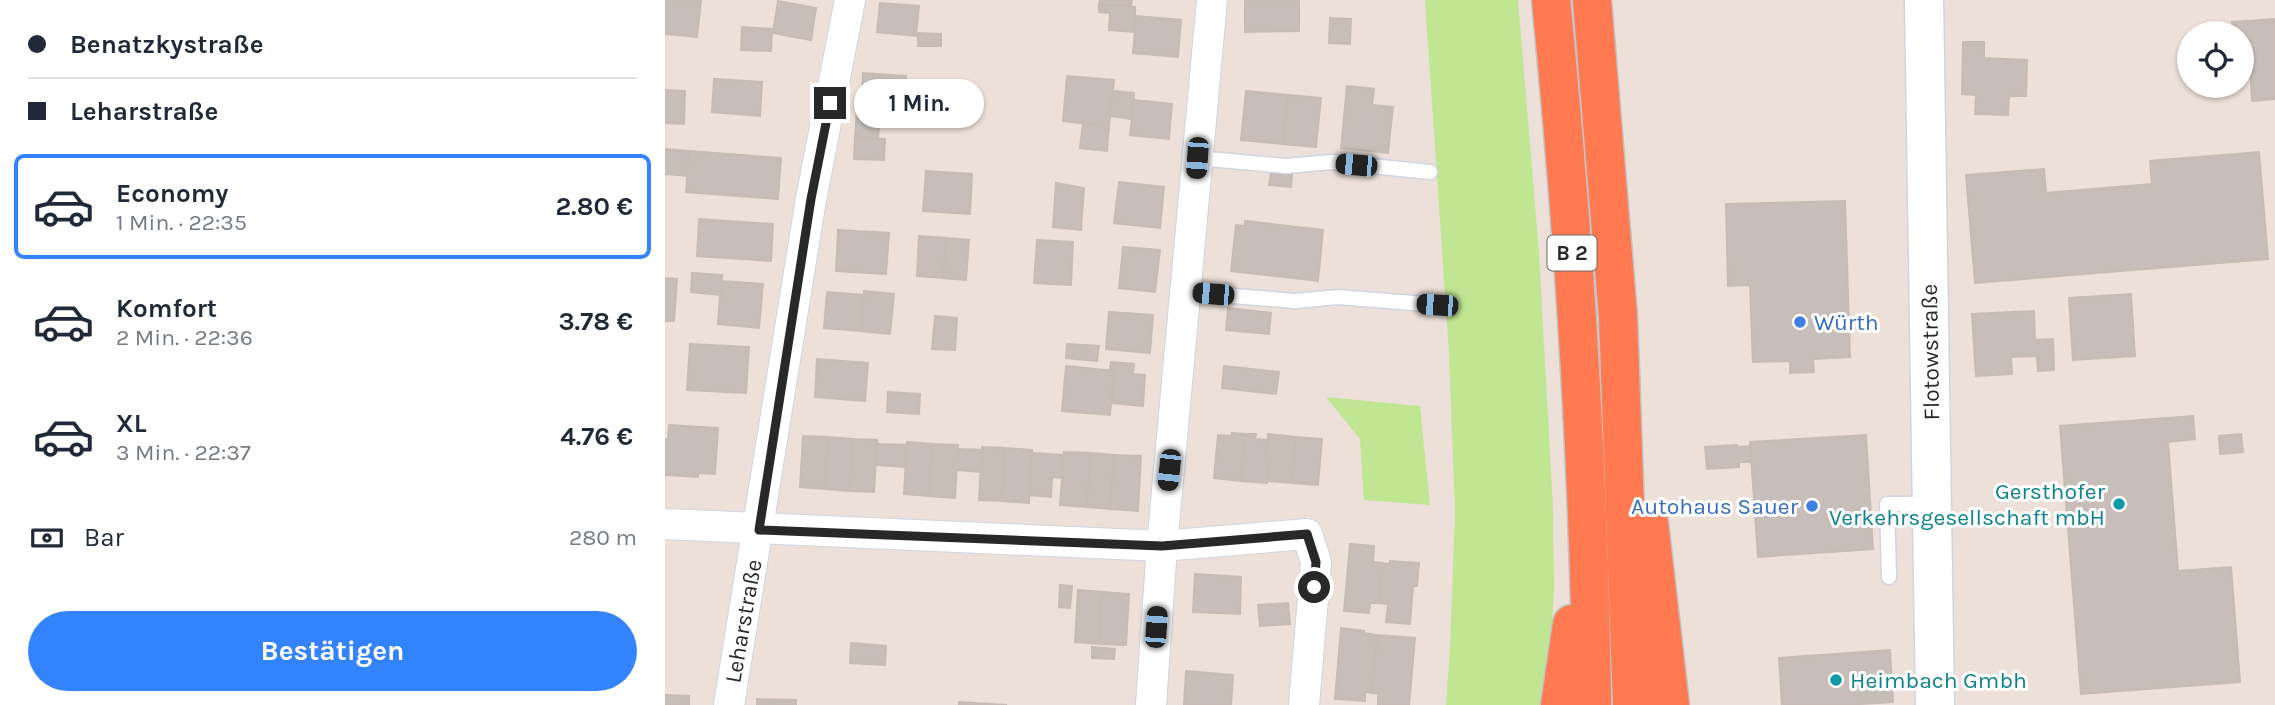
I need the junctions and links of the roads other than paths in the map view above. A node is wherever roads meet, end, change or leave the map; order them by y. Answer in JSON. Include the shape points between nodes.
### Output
{"nodes":[{"id":1,"x":850,"y":0,"type":"edge"},
{"id":2,"x":1212,"y":0,"type":"edge"},
{"id":3,"x":1551,"y":0,"type":"edge"},
{"id":4,"x":1592,"y":0,"type":"edge"},
{"id":5,"x":1924,"y":0,"type":"edge"},
{"id":6,"x":1197,"y":158,"type":"junction"},
{"id":7,"x":1430,"y":172,"type":"dead end"},
{"id":8,"x":1185,"y":292,"type":"junction"},
{"id":9,"x":1437,"y":305,"type":"dead end"},
{"id":10,"x":1618,"y":316,"type":"junction"},
{"id":11,"x":1932,"y":504,"type":"junction"},
{"id":12,"x":1585,"y":507,"type":"junction"},
{"id":13,"x":665,"y":524,"type":"edge"},
{"id":14,"x":759,"y":530,"type":"junction"},
{"id":15,"x":1162,"y":546,"type":"junction"},
{"id":16,"x":1889,"y":577,"type":"dead end"},
{"id":17,"x":729,"y":705,"type":"edge"},
{"id":18,"x":1151,"y":705,"type":"edge"},
{"id":19,"x":1304,"y":705,"type":"edge"},
{"id":20,"x":1560,"y":705,"type":"edge"},
{"id":21,"x":1592,"y":705,"type":"edge"},
{"id":22,"x":1632,"y":705,"type":"edge"},
{"id":23,"x":1670,"y":705,"type":"edge"},
{"id":24,"x":1935,"y":705,"type":"edge"}],
"edges":[{"from":1,"to":14,"type":"street","name":"Leharstraße","via":[[811,199]]},
{"from":2,"to":6,"type":"street"},
{"from":3,"to":12,"type":"highway","number":"B 2","via":[[1578,334]]},
{"from":4,"to":10,"type":"highway","number":"B 2"},
{"from":5,"to":11,"type":"street","name":"Flotowstraße"},
{"from":6,"to":7,"type":"lane","via":[[1286,166],[1332,162]]},
{"from":6,"to":8,"type":"street"},
{"from":8,"to":9,"type":"lane"},
{"from":8,"to":15,"type":"street"},
{"from":10,"to":22,"type":"highway","number":"B 2"},
{"from":10,"to":23,"type":"highway","via":[[1644,480]]},
{"from":11,"to":16,"type":"lane","via":[[1888,504]]},
{"from":11,"to":24,"type":"street","name":"Flotowstraße"},
{"from":12,"to":20,"type":"highway"},
{"from":12,"to":21,"type":"highway","number":"B 2"},
{"from":13,"to":14,"type":"street"},
{"from":14,"to":15,"type":"street"},
{"from":14,"to":17,"type":"street","name":"Leharstraße"},
{"from":15,"to":18,"type":"street"},
{"from":15,"to":19,"type":"street","via":[[1307,534],[1316,562]]}]}
